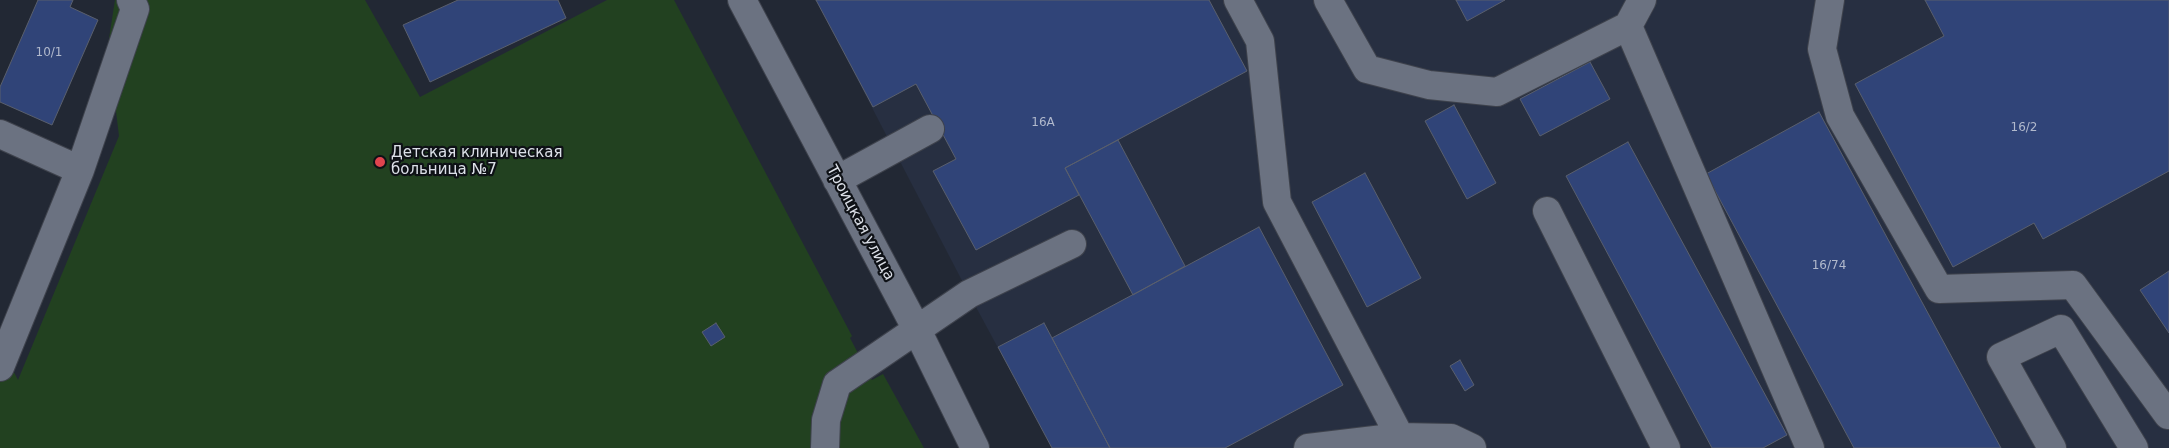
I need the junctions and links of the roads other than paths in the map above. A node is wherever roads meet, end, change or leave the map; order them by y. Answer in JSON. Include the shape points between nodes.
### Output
{"nodes":[{"id":1,"x":131,"y":0,"type":"edge"},
{"id":2,"x":742,"y":0,"type":"edge"},
{"id":3,"x":1238,"y":0,"type":"edge"},
{"id":4,"x":1328,"y":0,"type":"edge"},
{"id":5,"x":1642,"y":0,"type":"edge"},
{"id":6,"x":1830,"y":0,"type":"edge"},
{"id":7,"x":1628,"y":26,"type":"junction"},
{"id":8,"x":930,"y":129,"type":"dead end"},
{"id":9,"x":0,"y":134,"type":"edge"},
{"id":10,"x":80,"y":170,"type":"junction"},
{"id":11,"x":837,"y":180,"type":"junction"},
{"id":12,"x":1547,"y":211,"type":"dead end"},
{"id":13,"x":1072,"y":244,"type":"dead end"},
{"id":14,"x":916,"y":328,"type":"junction"},
{"id":15,"x":0,"y":367,"type":"edge"},
{"id":16,"x":2168,"y":415,"type":"edge"},
{"id":17,"x":1400,"y":437,"type":"junction"},
{"id":18,"x":825,"y":448,"type":"edge"},
{"id":19,"x":975,"y":448,"type":"edge"},
{"id":20,"x":1308,"y":448,"type":"edge"},
{"id":21,"x":1472,"y":448,"type":"edge"},
{"id":22,"x":1666,"y":448,"type":"edge"},
{"id":23,"x":1810,"y":448,"type":"edge"},
{"id":24,"x":2052,"y":448,"type":"edge"},
{"id":25,"x":2134,"y":448,"type":"edge"}],
"edges":[{"from":1,"to":10,"type":"street","via":[[135,9]]},
{"from":2,"to":11,"type":"street","name":"Троицкая улица"},
{"from":3,"to":17,"type":"street","via":[[1260,41],[1277,202]]},
{"from":4,"to":7,"type":"street","via":[[1367,69],[1428,85],[1498,92]]},
{"from":5,"to":7,"type":"street"},
{"from":6,"to":16,"type":"street","via":[[1822,49],[1840,116],[1939,289],[2072,285]]},
{"from":7,"to":23,"type":"street"},
{"from":8,"to":11,"type":"street"},
{"from":9,"to":10,"type":"street"},
{"from":10,"to":15,"type":"street"},
{"from":11,"to":14,"type":"street","name":"Троицкая улица"},
{"from":12,"to":22,"type":"street"},
{"from":13,"to":14,"type":"street","via":[[969,294]]},
{"from":14,"to":18,"type":"street","via":[[837,384],[826,420]]},
{"from":14,"to":19,"type":"street","name":"Троицкая улица"},
{"from":17,"to":20,"type":"street"},
{"from":17,"to":21,"type":"street","via":[[1451,438]]},
{"from":24,"to":25,"type":"street","via":[[2001,357],[2061,329]]}]}
